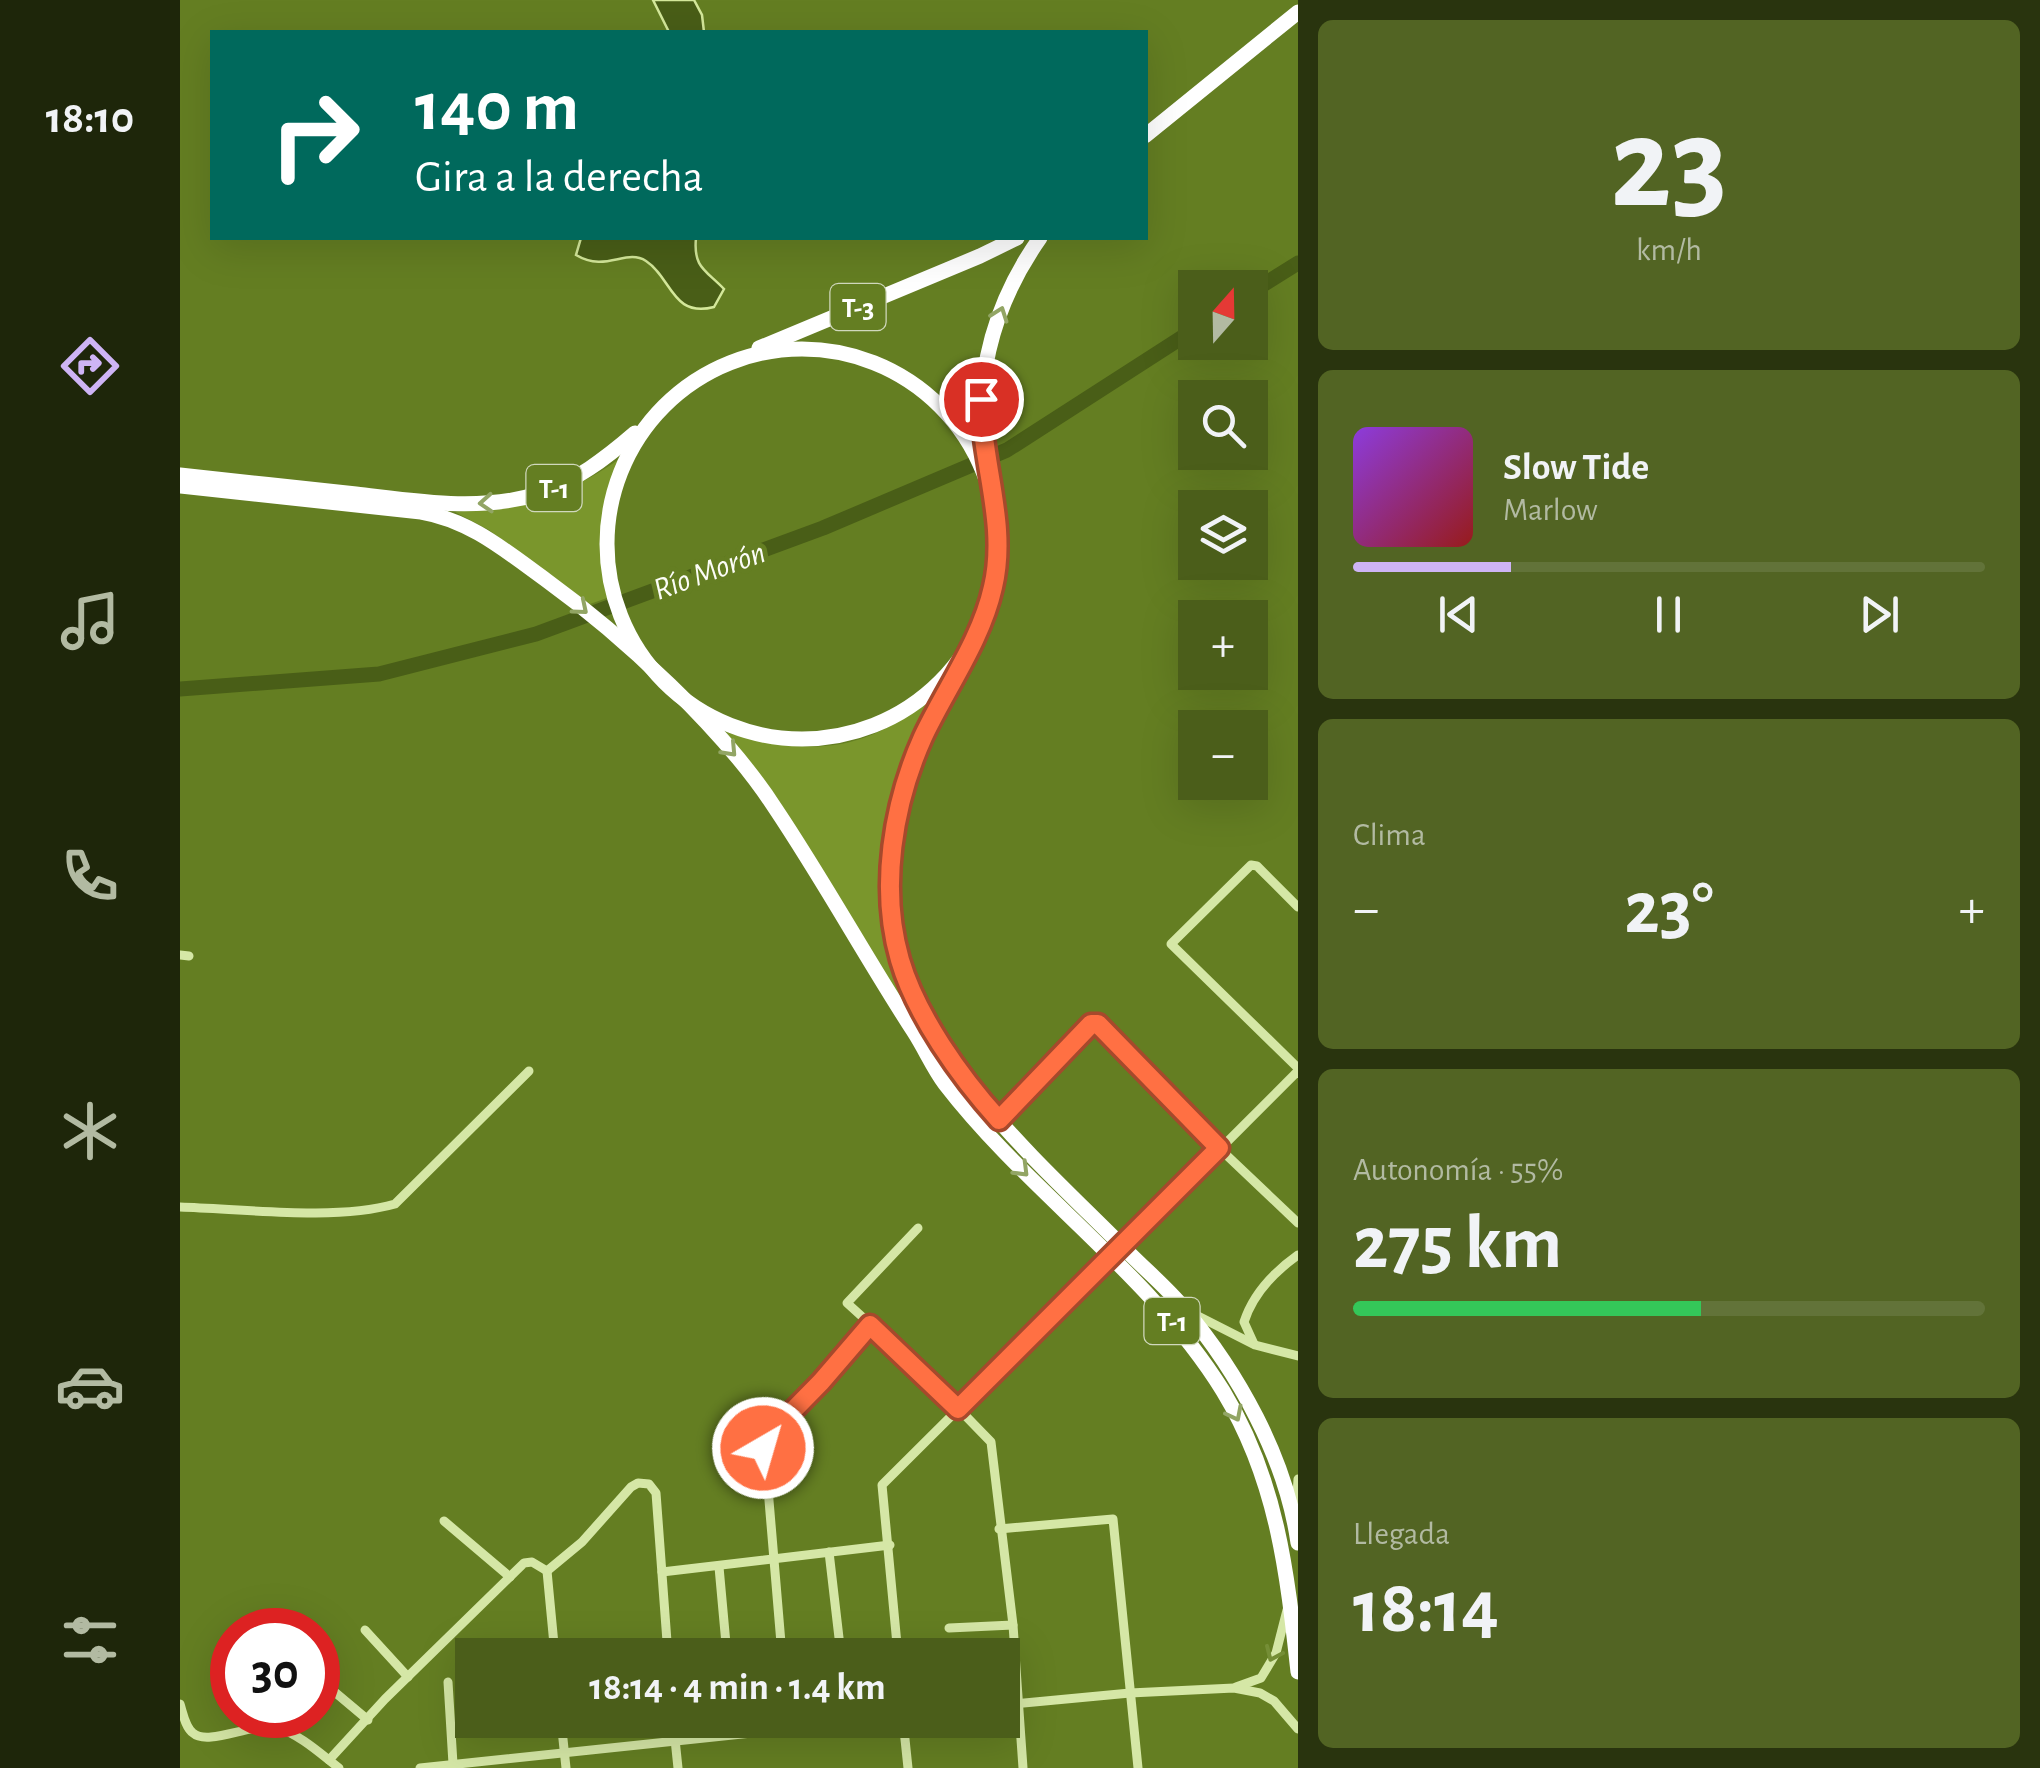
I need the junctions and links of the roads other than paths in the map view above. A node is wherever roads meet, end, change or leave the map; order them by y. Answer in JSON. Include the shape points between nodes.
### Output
{"nodes":[{"id":1,"x":1298,"y":12,"type":"edge"},
{"id":2,"x":1148,"y":134,"type":"edge"},
{"id":3,"x":1013,"y":240,"type":"edge"},
{"id":4,"x":1039,"y":240,"type":"edge"},
{"id":5,"x":724,"y":366,"type":"junction"},
{"id":6,"x":660,"y":410,"type":"junction"},
{"id":7,"x":979,"y":451,"type":"junction"},
{"id":8,"x":180,"y":475,"type":"edge"},
{"id":9,"x":180,"y":486,"type":"edge"},
{"id":10,"x":973,"y":641,"type":"junction"},
{"id":11,"x":663,"y":680,"type":"junction"},
{"id":12,"x":1298,"y":907,"type":"edge"},
{"id":13,"x":1298,"y":1070,"type":"edge"},
{"id":14,"x":529,"y":1071,"type":"dead end"},
{"id":15,"x":999,"y":1120,"type":"junction"},
{"id":16,"x":1219,"y":1148,"type":"junction"},
{"id":17,"x":180,"y":1207,"type":"edge"},
{"id":18,"x":1298,"y":1223,"type":"edge"},
{"id":19,"x":918,"y":1228,"type":"dead end"},
{"id":20,"x":1298,"y":1256,"type":"edge"},
{"id":21,"x":1183,"y":1307,"type":"junction"},
{"id":22,"x":870,"y":1325,"type":"junction"},
{"id":23,"x":1254,"y":1346,"type":"junction"},
{"id":24,"x":1298,"y":1356,"type":"edge"},
{"id":25,"x":958,"y":1409,"type":"junction"},
{"id":26,"x":1298,"y":1479,"type":"edge"},
{"id":27,"x":444,"y":1522,"type":"dead end"},
{"id":28,"x":998,"y":1529,"type":"junction"},
{"id":29,"x":1296,"y":1536,"type":"edge"},
{"id":30,"x":890,"y":1544,"type":"junction"},
{"id":31,"x":829,"y":1552,"type":"junction"},
{"id":32,"x":773,"y":1558,"type":"junction"},
{"id":33,"x":718,"y":1566,"type":"junction"},
{"id":34,"x":547,"y":1571,"type":"junction"},
{"id":35,"x":662,"y":1572,"type":"junction"},
{"id":36,"x":510,"y":1577,"type":"junction"},
{"id":37,"x":1290,"y":1600,"type":"junction"},
{"id":38,"x":1012,"y":1625,"type":"junction"},
{"id":39,"x":949,"y":1628,"type":"dead end"},
{"id":40,"x":364,"y":1630,"type":"dead end"},
{"id":41,"x":553,"y":1638,"type":"edge"},
{"id":42,"x":667,"y":1638,"type":"edge"},
{"id":43,"x":725,"y":1638,"type":"edge"},
{"id":44,"x":780,"y":1638,"type":"edge"},
{"id":45,"x":839,"y":1638,"type":"edge"},
{"id":46,"x":897,"y":1638,"type":"edge"},
{"id":47,"x":1013,"y":1638,"type":"edge"},
{"id":48,"x":1298,"y":1672,"type":"edge"},
{"id":49,"x":408,"y":1676,"type":"junction"},
{"id":50,"x":448,"y":1682,"type":"dead end"},
{"id":51,"x":1234,"y":1688,"type":"junction"},
{"id":52,"x":1130,"y":1693,"type":"junction"},
{"id":53,"x":340,"y":1696,"type":"edge"},
{"id":54,"x":1020,"y":1703,"type":"edge"},
{"id":55,"x":180,"y":1704,"type":"edge"},
{"id":56,"x":368,"y":1720,"type":"junction"},
{"id":57,"x":1298,"y":1729,"type":"edge"},
{"id":58,"x":563,"y":1738,"type":"edge"},
{"id":59,"x":674,"y":1738,"type":"edge"},
{"id":60,"x":704,"y":1738,"type":"edge"},
{"id":61,"x":904,"y":1738,"type":"edge"},
{"id":62,"x":1019,"y":1738,"type":"edge"},
{"id":63,"x":674,"y":1741,"type":"junction"},
{"id":64,"x":564,"y":1752,"type":"junction"},
{"id":65,"x":329,"y":1760,"type":"junction"},
{"id":66,"x":453,"y":1765,"type":"edge"},
{"id":67,"x":339,"y":1768,"type":"edge"},
{"id":68,"x":420,"y":1768,"type":"edge"},
{"id":69,"x":566,"y":1768,"type":"edge"},
{"id":70,"x":678,"y":1768,"type":"edge"},
{"id":71,"x":908,"y":1768,"type":"edge"},
{"id":72,"x":1022,"y":1768,"type":"edge"},
{"id":73,"x":1138,"y":1768,"type":"edge"}],
"edges":[{"from":1,"to":2,"type":"highway"},
{"from":3,"to":5,"type":"highway","number":"T-3"},
{"from":7,"to":4,"type":"highway","one_way":true,"via":[[991,340],[1014,280]]},
{"from":5,"to":6,"type":"highway","number":"T-1"},
{"from":5,"to":7,"type":"highway","number":"T-1","via":[[800,350],[862,359],[931,398]]},
{"from":6,"to":8,"type":"highway","number":"T-1","one_way":true,"via":[[571,480],[506,501],[423,502]]},
{"from":6,"to":11,"type":"highway","number":"T-1","via":[[632,448],[614,491],[607,553],[624,623]]},
{"from":7,"to":10,"type":"highway","number":"T-1","via":[[998,535],[997,567]]},
{"from":9,"to":11,"type":"highway","number":"T-1","one_way":true,"via":[[439,516],[474,530],[554,586]]},
{"from":10,"to":11,"type":"highway","number":"T-1","via":[[945,678],[908,708],[866,728],[820,738],[773,736],[728,724]]},
{"from":10,"to":15,"type":"highway","number":"T-1","via":[[904,786],[893,842],[892,906],[902,965],[920,1004],[960,1074]]},
{"from":11,"to":37,"type":"highway","number":"T-1","one_way":true,"via":[[774,806],[942,1080],[1174,1322],[1223,1391],[1260,1462]]},
{"from":12,"to":13,"type":"street","via":[[1250,865],[1171,944]]},
{"from":13,"to":16,"type":"street"},
{"from":14,"to":17,"type":"street","via":[[395,1204],[345,1211]]},
{"from":15,"to":16,"type":"street","via":[[1098,1024]]},
{"from":15,"to":21,"type":"highway","number":"T-1"},
{"from":16,"to":18,"type":"street"},
{"from":16,"to":25,"type":"street","bridge":true},
{"from":19,"to":22,"type":"street","via":[[846,1303]]},
{"from":20,"to":23,"type":"street","via":[[1277,1270],[1249,1306],[1244,1322]]},
{"from":21,"to":23,"type":"street"},
{"from":21,"to":29,"type":"highway","number":"T-1","via":[[1233,1376],[1271,1448]]},
{"from":22,"to":25,"type":"street"},
{"from":22,"to":32,"type":"street","via":[[764,1441]]},
{"from":23,"to":24,"type":"street"},
{"from":25,"to":28,"type":"street","via":[[991,1442]]},
{"from":25,"to":30,"type":"street","via":[[882,1485]]},
{"from":26,"to":29,"type":"street"},
{"from":27,"to":36,"type":"street"},
{"from":28,"to":38,"type":"street"},
{"from":28,"to":52,"type":"street","via":[[1113,1520]]},
{"from":30,"to":31,"type":"street"},
{"from":30,"to":46,"type":"street"},
{"from":31,"to":32,"type":"street"},
{"from":31,"to":45,"type":"street"},
{"from":32,"to":33,"type":"street"},
{"from":32,"to":44,"type":"street"},
{"from":33,"to":35,"type":"street"},
{"from":33,"to":43,"type":"street"},
{"from":34,"to":35,"type":"street","via":[[642,1482],[656,1494]]},
{"from":34,"to":36,"type":"street","via":[[529,1561]]},
{"from":34,"to":41,"type":"street"},
{"from":35,"to":42,"type":"street"},
{"from":36,"to":49,"type":"street"},
{"from":37,"to":48,"type":"highway","number":"T-1"},
{"from":37,"to":51,"type":"street","one_way":true,"via":[[1276,1653],[1261,1678]]},
{"from":38,"to":39,"type":"street"},
{"from":38,"to":47,"type":"street"},
{"from":40,"to":49,"type":"street"},
{"from":49,"to":56,"type":"street"},
{"from":50,"to":66,"type":"street"},
{"from":51,"to":52,"type":"street"},
{"from":51,"to":57,"type":"street","via":[[1274,1701]]},
{"from":52,"to":54,"type":"street"},
{"from":52,"to":73,"type":"street"},
{"from":53,"to":56,"type":"street"},
{"from":55,"to":65,"type":"street","via":[[198,1737],[274,1727]]},
{"from":56,"to":65,"type":"street"},
{"from":58,"to":64,"type":"street"},
{"from":59,"to":63,"type":"street"},
{"from":60,"to":63,"type":"street"},
{"from":61,"to":71,"type":"street"},
{"from":62,"to":72,"type":"street"},
{"from":63,"to":64,"type":"street"},
{"from":63,"to":70,"type":"street"},
{"from":64,"to":66,"type":"street"},
{"from":64,"to":69,"type":"street"},
{"from":65,"to":67,"type":"street"},
{"from":66,"to":68,"type":"street"}]}
